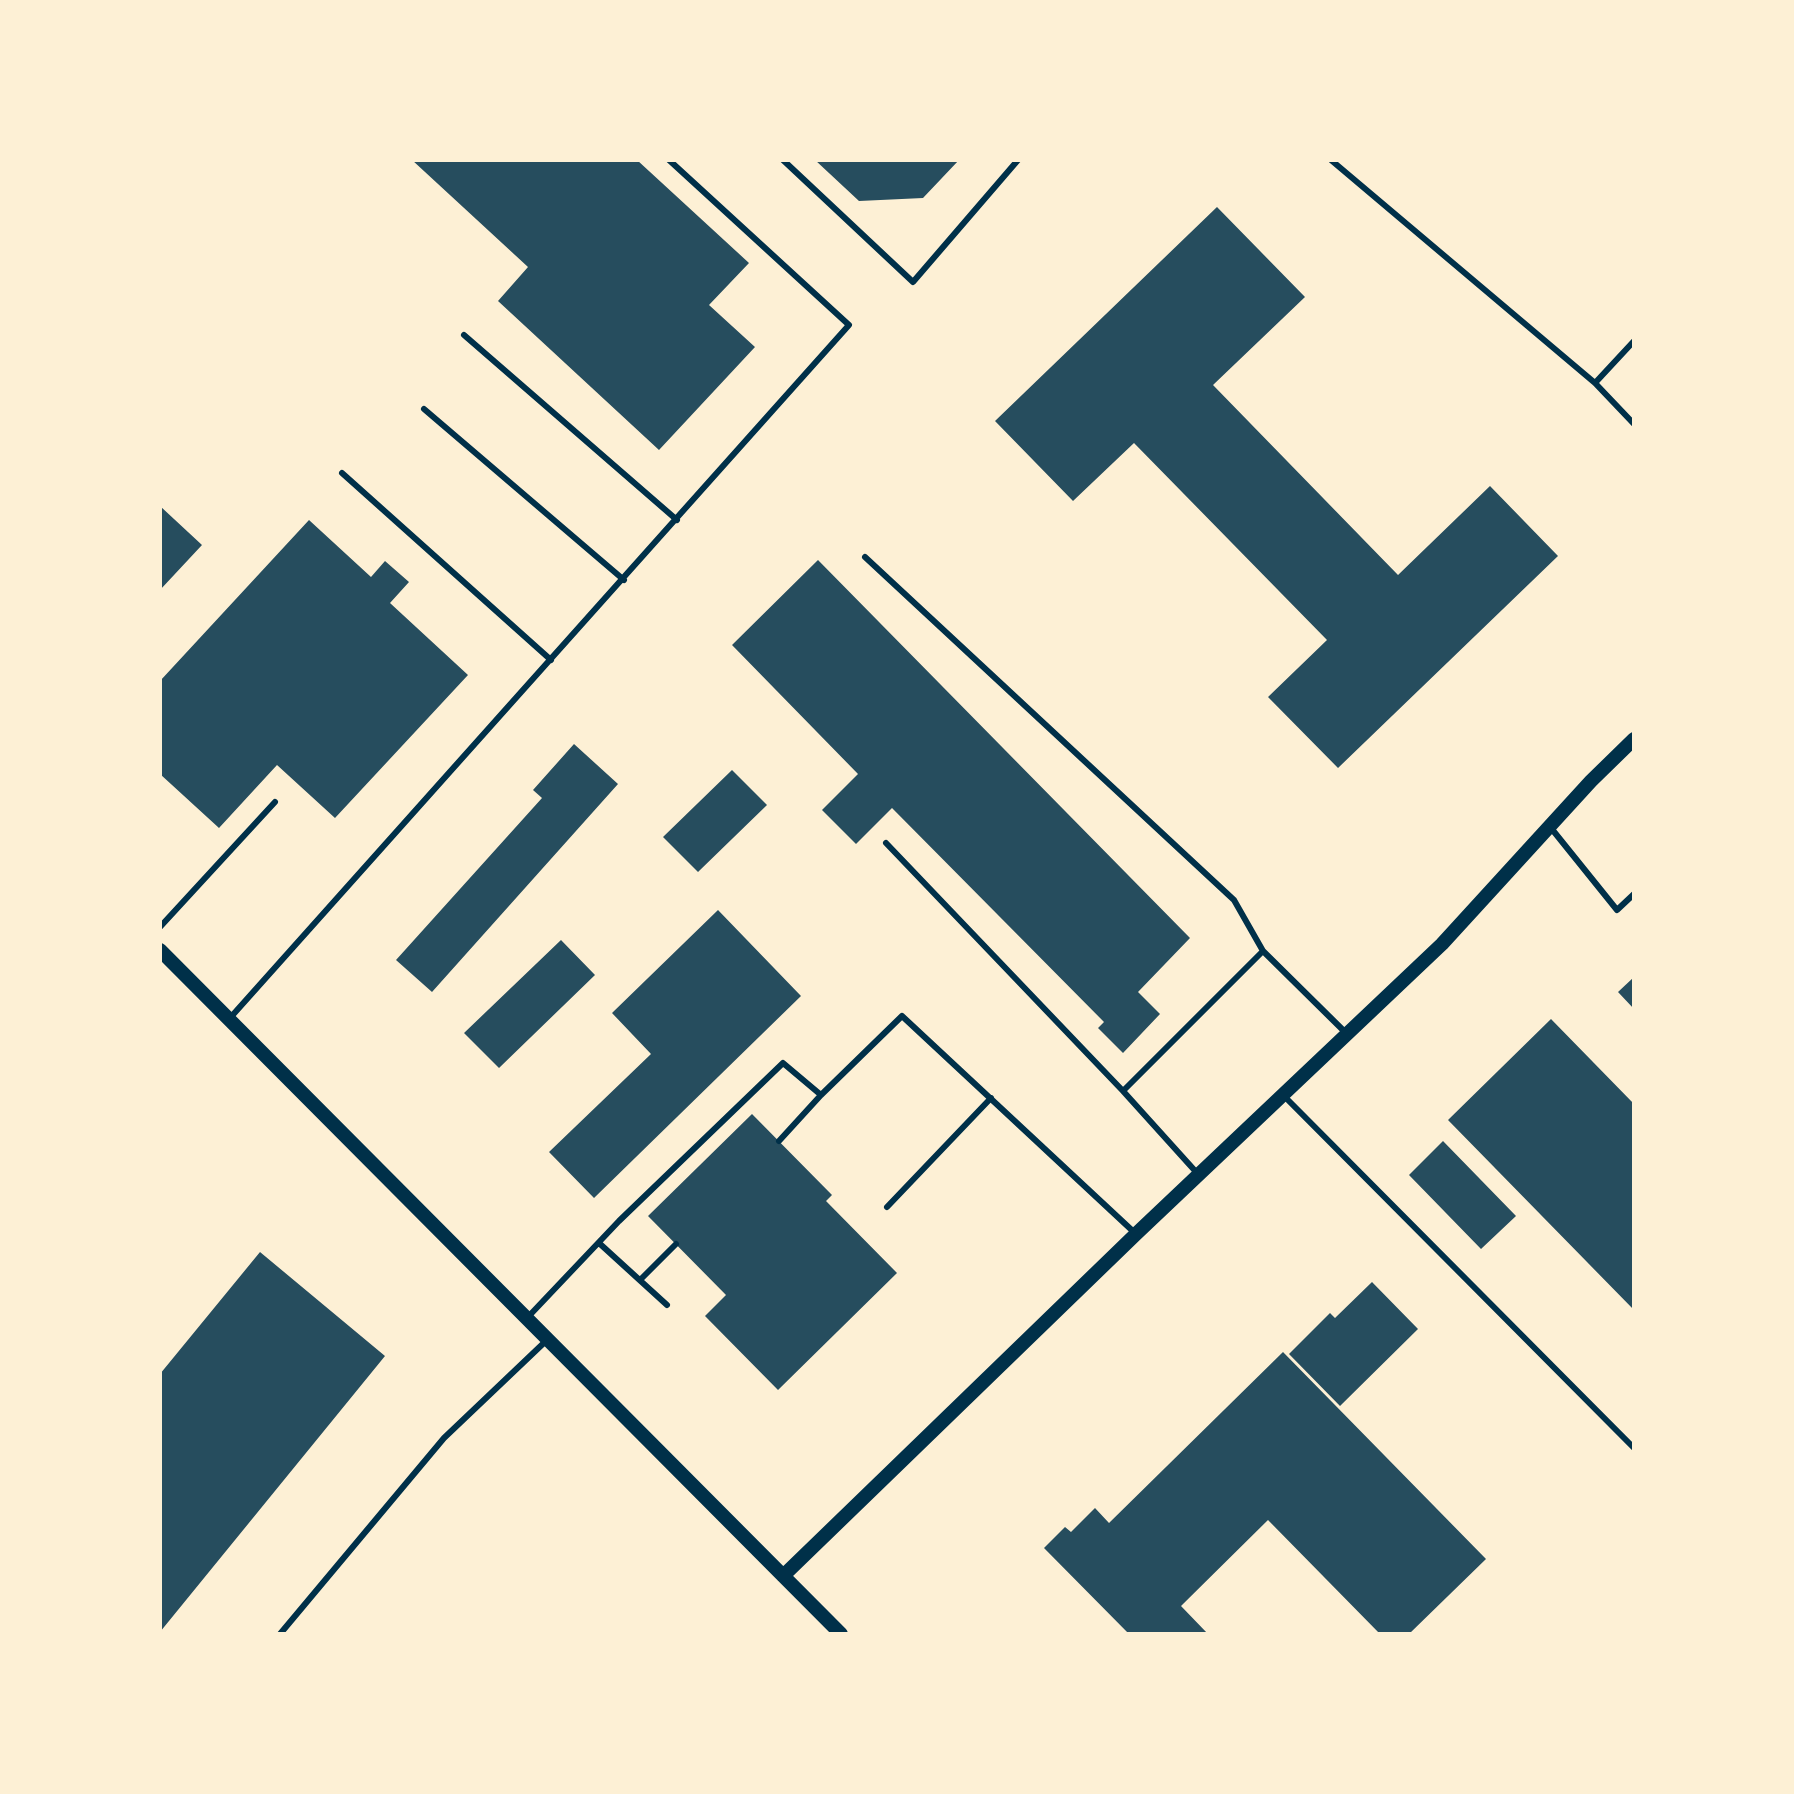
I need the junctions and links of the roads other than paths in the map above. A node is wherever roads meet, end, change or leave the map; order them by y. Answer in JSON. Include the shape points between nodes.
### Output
{"nodes":[{"id":1,"x":669,"y":160,"type":"edge"},
{"id":2,"x":783,"y":160,"type":"edge"},
{"id":3,"x":1018,"y":160,"type":"edge"},
{"id":4,"x":1331,"y":160,"type":"edge"},
{"id":5,"x":464,"y":335,"type":"dead end"},
{"id":6,"x":1634,"y":341,"type":"edge"},
{"id":7,"x":1595,"y":383,"type":"junction"},
{"id":8,"x":424,"y":409,"type":"dead end"},
{"id":9,"x":1634,"y":424,"type":"edge"},
{"id":10,"x":342,"y":473,"type":"dead end"},
{"id":11,"x":677,"y":520,"type":"junction"},
{"id":12,"x":865,"y":557,"type":"dead end"},
{"id":13,"x":624,"y":580,"type":"junction"},
{"id":14,"x":551,"y":660,"type":"junction"},
{"id":15,"x":1634,"y":739,"type":"edge"},
{"id":16,"x":275,"y":802,"type":"dead end"},
{"id":17,"x":1550,"y":826,"type":"junction"},
{"id":18,"x":886,"y":843,"type":"dead end"},
{"id":19,"x":1634,"y":894,"type":"edge"},
{"id":20,"x":160,"y":927,"type":"edge"},
{"id":21,"x":160,"y":950,"type":"edge"},
{"id":22,"x":1263,"y":951,"type":"junction"},
{"id":23,"x":230,"y":1018,"type":"junction"},
{"id":24,"x":1348,"y":1034,"type":"junction"},
{"id":25,"x":1123,"y":1091,"type":"junction"},
{"id":26,"x":821,"y":1095,"type":"junction"},
{"id":27,"x":1284,"y":1096,"type":"junction"},
{"id":28,"x":991,"y":1098,"type":"junction"},
{"id":29,"x":779,"y":1141,"type":"dead end"},
{"id":30,"x":1200,"y":1175,"type":"junction"},
{"id":31,"x":887,"y":1207,"type":"dead end"},
{"id":32,"x":1136,"y":1234,"type":"junction"},
{"id":33,"x":599,"y":1243,"type":"junction"},
{"id":34,"x":676,"y":1244,"type":"dead end"},
{"id":35,"x":640,"y":1280,"type":"junction"},
{"id":36,"x":667,"y":1305,"type":"dead end"},
{"id":37,"x":528,"y":1317,"type":"junction"},
{"id":38,"x":548,"y":1339,"type":"junction"},
{"id":39,"x":1634,"y":1448,"type":"edge"},
{"id":40,"x":783,"y":1576,"type":"junction"},
{"id":41,"x":280,"y":1634,"type":"edge"},
{"id":42,"x":841,"y":1634,"type":"edge"}],
"edges":[{"from":1,"to":11,"type":"lane","via":[[849,325]]},
{"from":2,"to":3,"type":"lane","via":[[913,282]]},
{"from":4,"to":7,"type":"lane"},
{"from":5,"to":11,"type":"lane"},
{"from":6,"to":7,"type":"lane"},
{"from":7,"to":9,"type":"lane"},
{"from":8,"to":13,"type":"lane"},
{"from":10,"to":14,"type":"lane"},
{"from":11,"to":13,"type":"lane"},
{"from":12,"to":22,"type":"lane","via":[[1234,900]]},
{"from":13,"to":14,"type":"lane"},
{"from":14,"to":23,"type":"lane"},
{"from":15,"to":17,"type":"street"},
{"from":16,"to":20,"type":"lane"},
{"from":17,"to":19,"type":"lane","via":[[1617,910]]},
{"from":17,"to":24,"type":"street","via":[[1442,944]]},
{"from":18,"to":25,"type":"lane"},
{"from":21,"to":23,"type":"street"},
{"from":22,"to":24,"type":"lane"},
{"from":22,"to":25,"type":"lane"},
{"from":23,"to":37,"type":"street"},
{"from":24,"to":27,"type":"street"},
{"from":25,"to":30,"type":"lane"},
{"from":26,"to":28,"type":"lane","via":[[902,1016]]},
{"from":26,"to":29,"type":"lane"},
{"from":26,"to":33,"type":"lane","via":[[783,1063]]},
{"from":27,"to":30,"type":"street"},
{"from":27,"to":39,"type":"lane"},
{"from":28,"to":31,"type":"lane"},
{"from":28,"to":32,"type":"lane"},
{"from":30,"to":32,"type":"street"},
{"from":32,"to":40,"type":"street"},
{"from":33,"to":35,"type":"lane"},
{"from":33,"to":37,"type":"lane"},
{"from":34,"to":35,"type":"lane"},
{"from":35,"to":36,"type":"lane"},
{"from":37,"to":38,"type":"street"},
{"from":38,"to":40,"type":"street"},
{"from":38,"to":41,"type":"lane","via":[[444,1438]]},
{"from":40,"to":42,"type":"street"}]}
